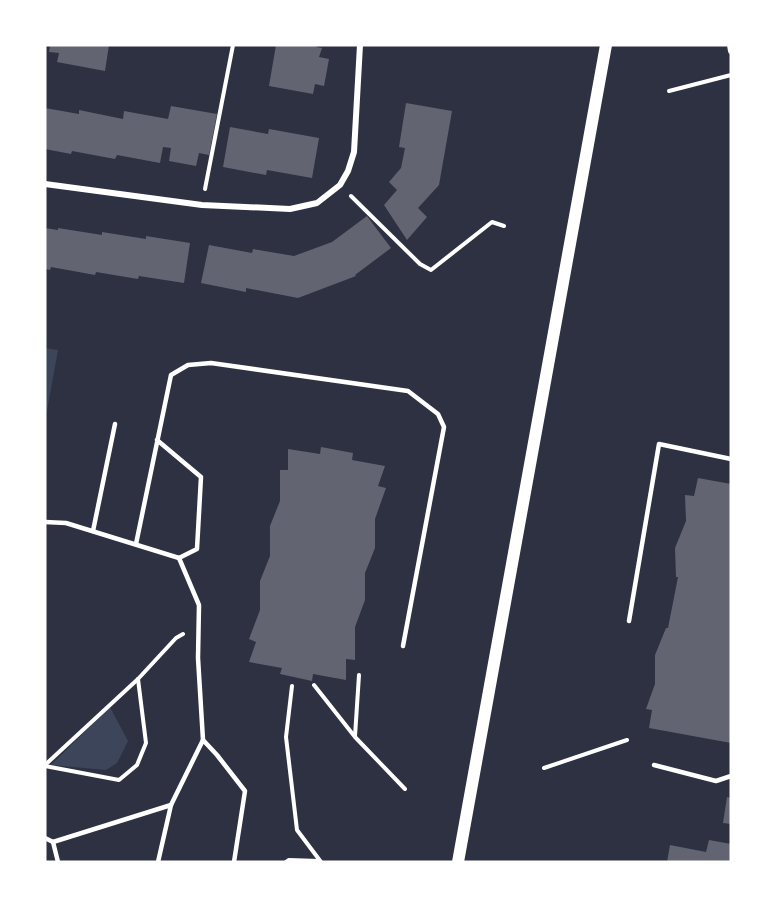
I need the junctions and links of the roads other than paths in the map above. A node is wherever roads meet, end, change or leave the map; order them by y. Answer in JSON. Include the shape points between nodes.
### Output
{"nodes":[{"id":1,"x":360,"y":45,"type":"edge"},
{"id":2,"x":606,"y":45,"type":"edge"},
{"id":3,"x":730,"y":45,"type":"edge"},
{"id":4,"x":731,"y":51,"type":"edge"},
{"id":5,"x":45,"y":184,"type":"edge"},
{"id":6,"x":115,"y":424,"type":"dead end"},
{"id":7,"x":157,"y":440,"type":"junction"},
{"id":8,"x":731,"y":459,"type":"edge"},
{"id":9,"x":45,"y":522,"type":"edge"},
{"id":10,"x":93,"y":531,"type":"junction"},
{"id":11,"x":136,"y":544,"type":"junction"},
{"id":12,"x":179,"y":558,"type":"junction"},
{"id":13,"x":629,"y":621,"type":"dead end"},
{"id":14,"x":403,"y":646,"type":"dead end"},
{"id":15,"x":203,"y":740,"type":"junction"},
{"id":16,"x":654,"y":765,"type":"dead end"},
{"id":17,"x":731,"y":776,"type":"edge"},
{"id":18,"x":171,"y":805,"type":"junction"},
{"id":19,"x":45,"y":838,"type":"edge"},
{"id":20,"x":53,"y":842,"type":"junction"},
{"id":21,"x":58,"y":862,"type":"edge"},
{"id":22,"x":158,"y":862,"type":"edge"},
{"id":23,"x":234,"y":862,"type":"edge"},
{"id":24,"x":458,"y":862,"type":"edge"}],
"edges":[{"from":1,"to":5,"type":"street","via":[[354,152],[340,185],[317,203],[294,209],[202,205]]},
{"from":2,"to":24,"type":"main road"},
{"from":3,"to":4,"type":"street"},
{"from":6,"to":10,"type":"lane"},
{"from":7,"to":11,"type":"lane"},
{"from":7,"to":12,"type":"lane","via":[[201,477],[197,549]]},
{"from":7,"to":14,"type":"lane","via":[[171,375],[188,365],[211,363],[408,391],[423,401],[438,414],[444,427]]},
{"from":8,"to":13,"type":"lane","via":[[659,444]]},
{"from":9,"to":10,"type":"lane"},
{"from":10,"to":11,"type":"lane"},
{"from":11,"to":12,"type":"lane"},
{"from":12,"to":15,"type":"lane","via":[[200,605],[198,658]]},
{"from":15,"to":18,"type":"lane"},
{"from":15,"to":23,"type":"lane","via":[[245,791]]},
{"from":16,"to":17,"type":"lane","via":[[716,781]]},
{"from":18,"to":20,"type":"lane"},
{"from":18,"to":22,"type":"lane"},
{"from":19,"to":20,"type":"lane"},
{"from":20,"to":21,"type":"lane"}]}
